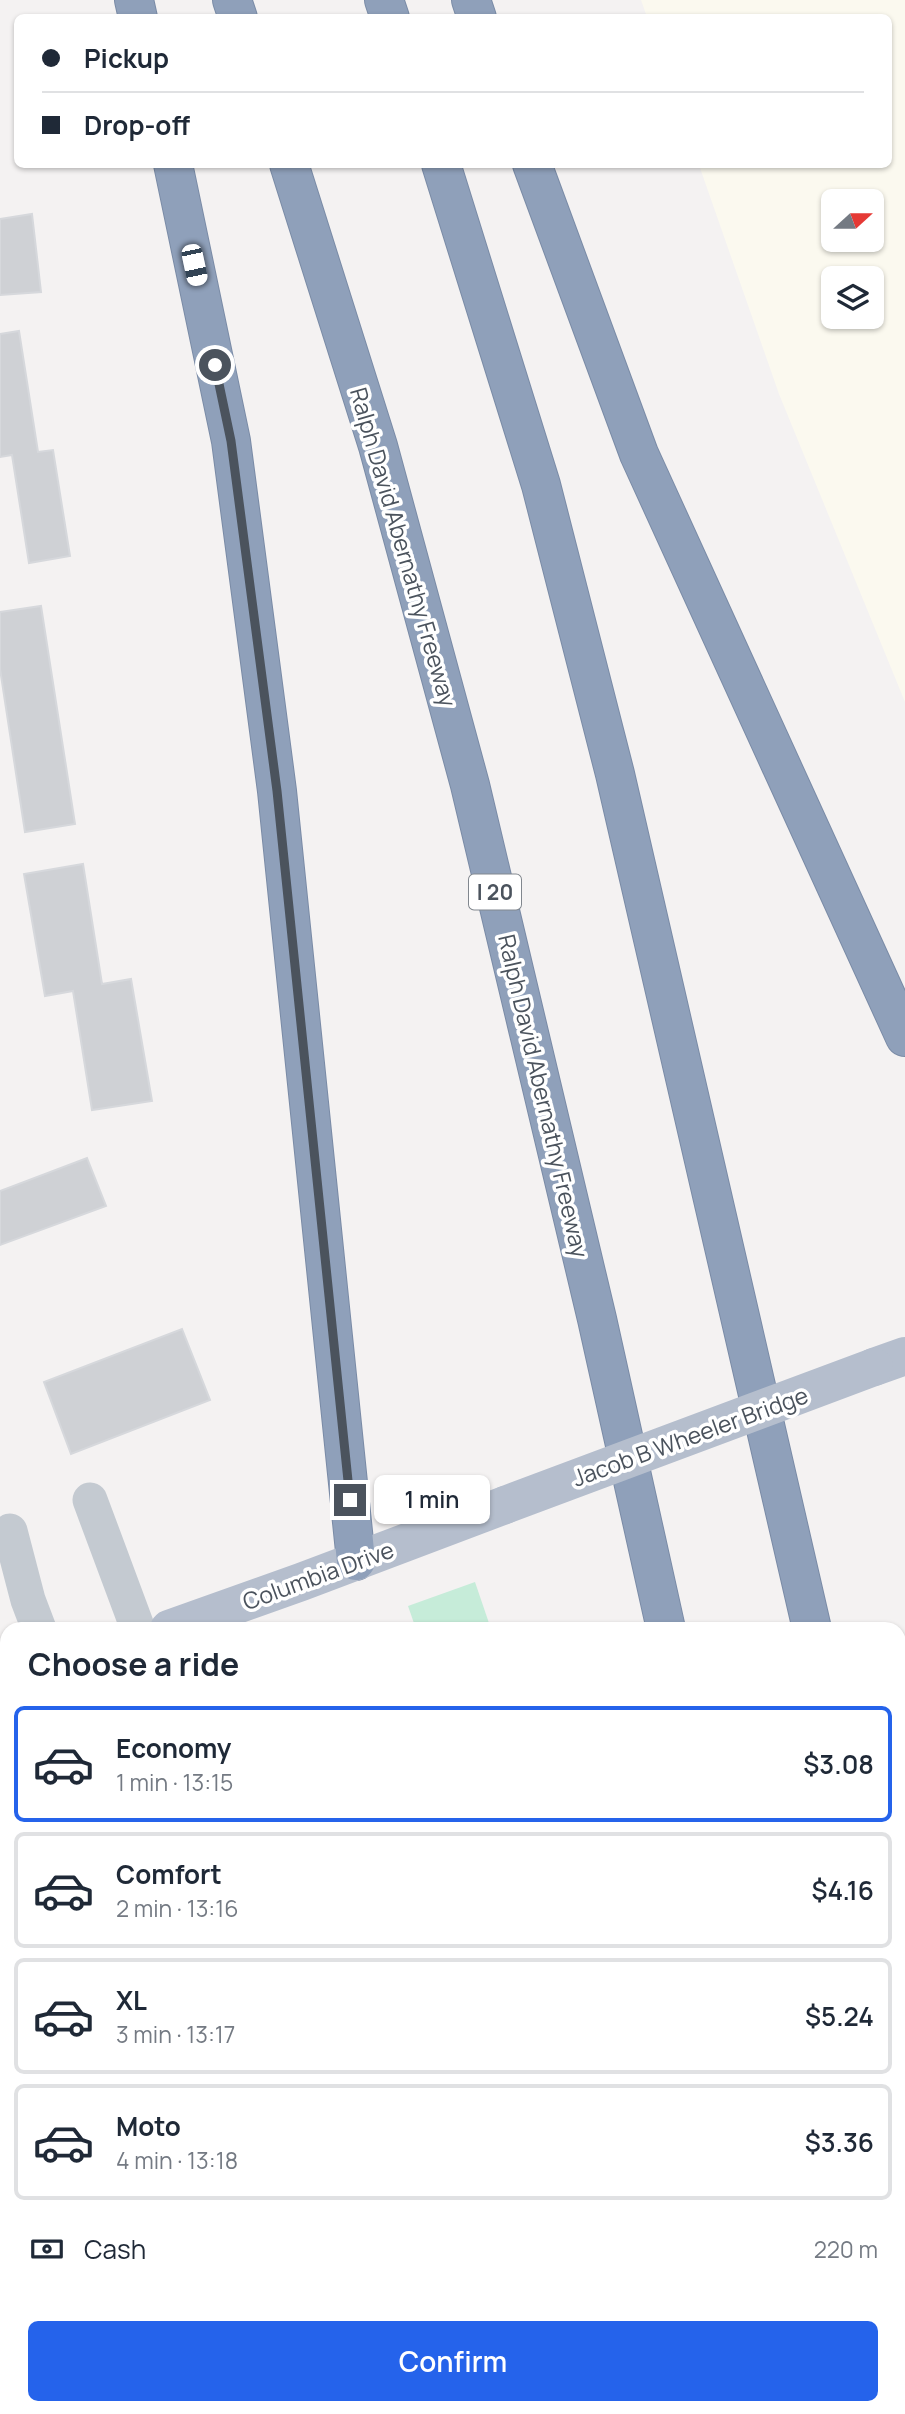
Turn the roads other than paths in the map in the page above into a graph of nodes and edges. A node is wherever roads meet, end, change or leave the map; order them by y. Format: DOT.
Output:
graph roads {
  1 [pos="174,168"];
  2 [pos="290,168"];
  3 [pos="442,168"];
  4 [pos="533,168"];
  5 [pos="905,1037"];
  6 [pos="890,1361"];
  7 [pos="90,1500"];
  8 [pos="505,1505"];
  9 [pos="10,1531"];
  10 [pos="356,1561"];
  11 [pos="36,1622"];
  12 [pos="135,1622"];
  13 [pos="188,1622"];
  14 [pos="664,1622"];
  15 [pos="810,1622"];
  1 -- 10 [label="highway"];
  2 -- 14 [label="highway, Ralph David Abernathy Freeway / I 20"];
  3 -- 15 [label="highway"];
  4 -- 5 [label="highway"];
  6 -- 8 [label="main road, Jacob B Wheeler Bridge, bridge"];
  7 -- 12 [label="lane"];
  8 -- 10 [label="main road, Columbia Drive"];
  9 -- 11 [label="lane"];
  10 -- 13 [label="main road, Columbia Drive"];
}
